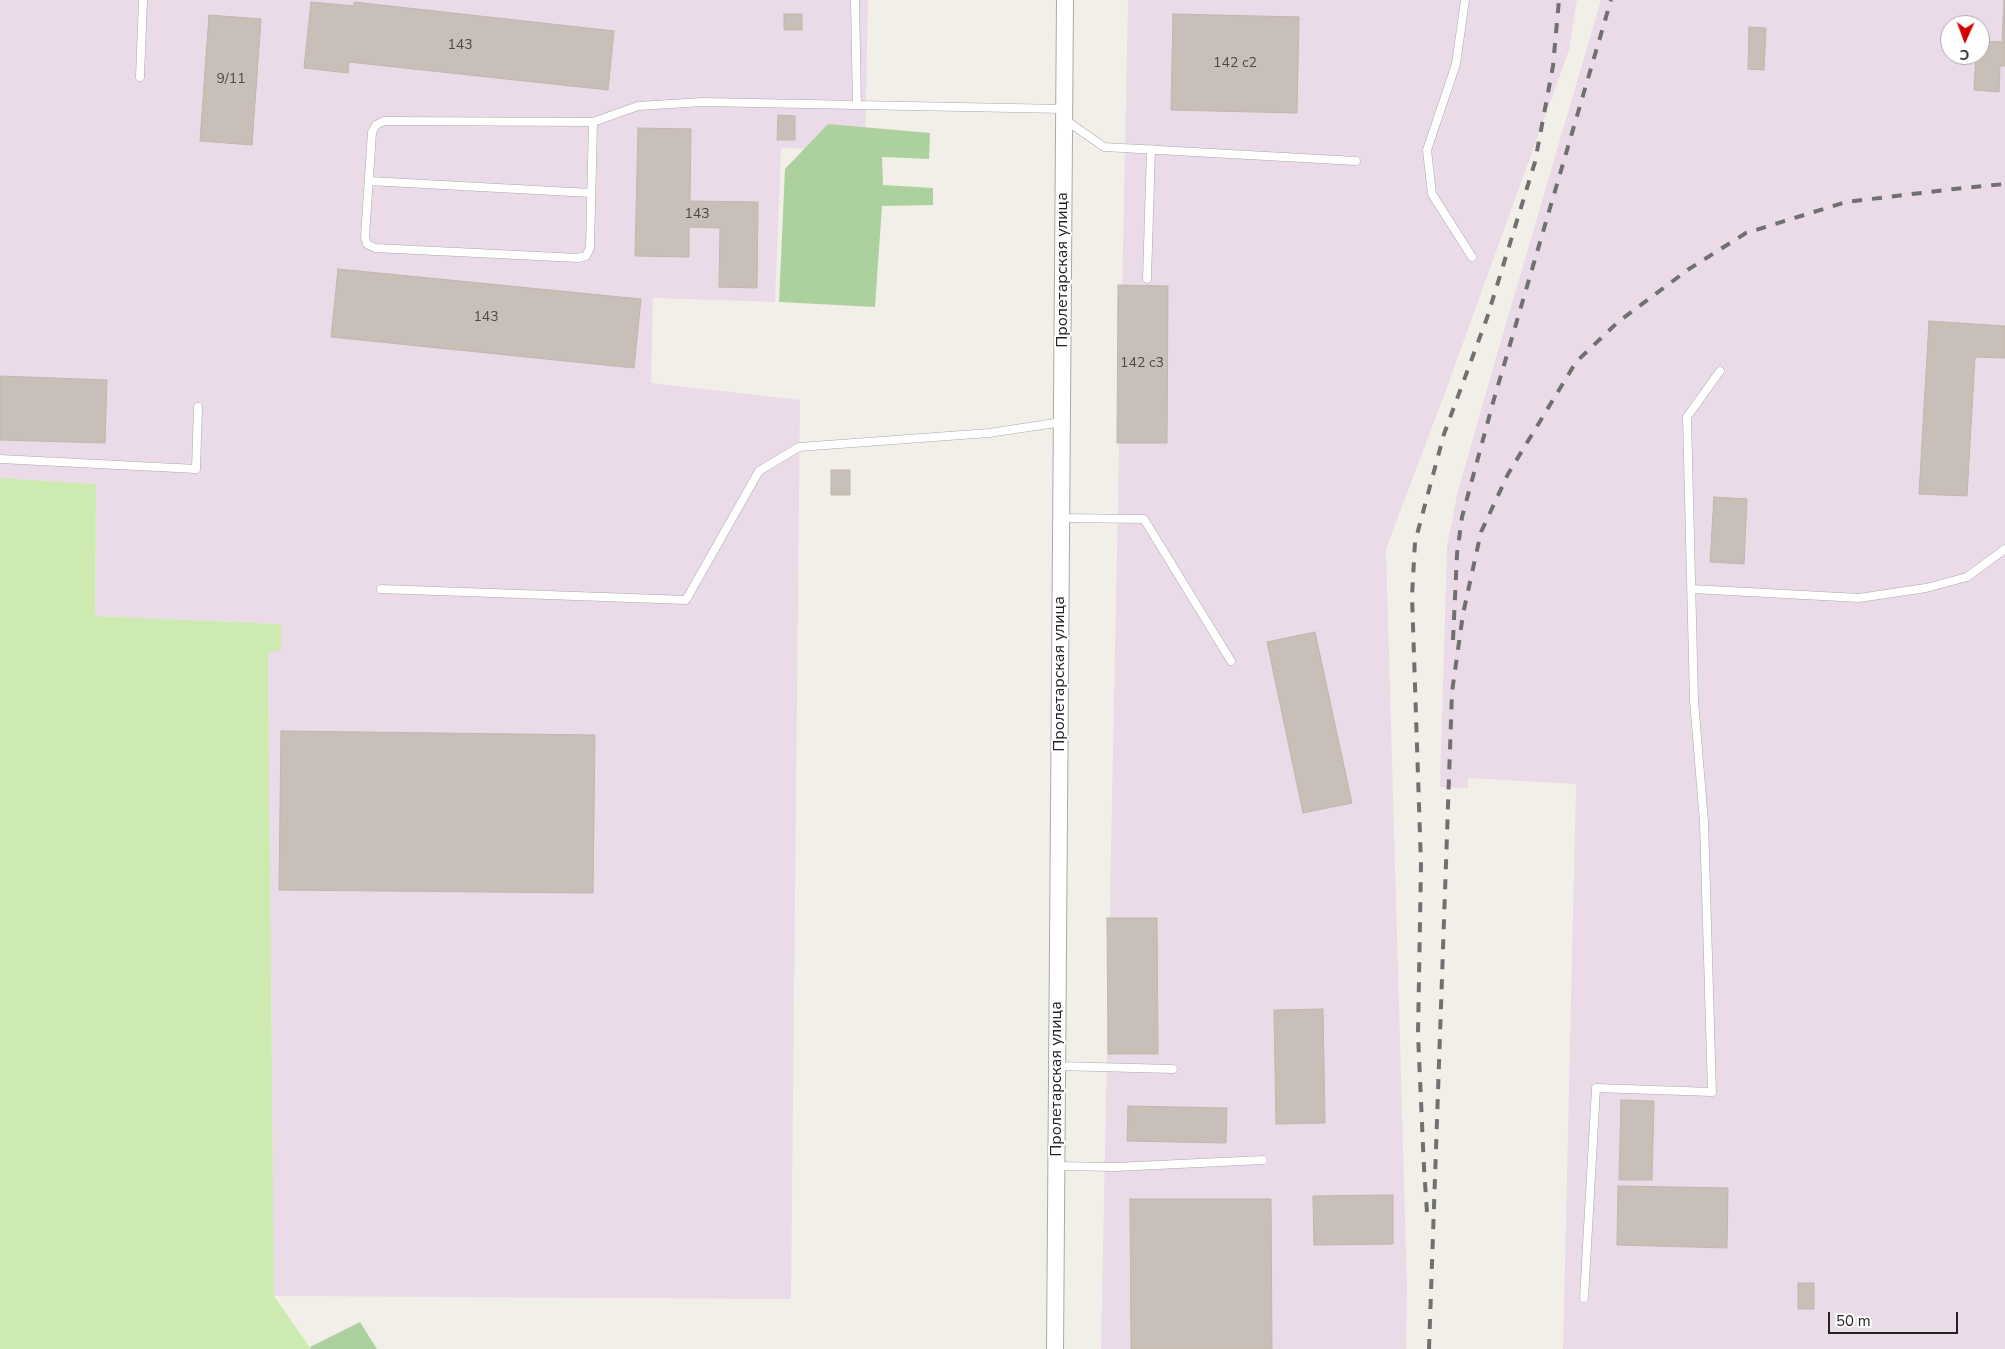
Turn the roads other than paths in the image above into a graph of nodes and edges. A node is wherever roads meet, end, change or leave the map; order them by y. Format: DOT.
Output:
graph roads {
  1 [pos="143,0"];
  2 [pos="855,0"];
  3 [pos="1065,0"];
  4 [pos="1465,0"];
  5 [pos="140,76"];
  6 [pos="857,105"];
  7 [pos="1064,114"];
  8 [pos="593,122"];
  9 [pos="1151,149"];
  10 [pos="1356,160"];
  11 [pos="369,181"];
  12 [pos="591,193"];
  13 [pos="1472,257"];
  14 [pos="1147,279"];
  15 [pos="1720,371"];
  16 [pos="198,407"];
  17 [pos="1062,422"];
  18 [pos="0,458"];
  19 [pos="1061,518"];
  20 [pos="2005,549"];
  21 [pos="381,589"];
  22 [pos="1692,589"];
  23 [pos="1230,661"];
  24 [pos="1057,1066"];
  25 [pos="1172,1069"];
  26 [pos="1263,1160"];
  27 [pos="1056,1166"];
  28 [pos="1584,1298"];
  29 [pos="1055,1349"];
  1 -- 5 [label="lane"];
  2 -- 6 [label="lane"];
  3 -- 7 [label="street, Пролетарская улица"];
  4 -- 13 [label="lane"];
  6 -- 7 [label="lane"];
  6 -- 8 [label="lane"];
  7 -- 9 [label="lane"];
  7 -- 17 [label="street, Пролетарская улица"];
  8 -- 11 [label="lane"];
  8 -- 12 [label="lane"];
  9 -- 10 [label="lane"];
  9 -- 14 [label="lane"];
  11 -- 12 [label="lane"];
  11 -- 12 [label="lane"];
  15 -- 22 [label="lane"];
  16 -- 18 [label="lane"];
  17 -- 19 [label="street, Пролетарская улица"];
  17 -- 21 [label="lane"];
  19 -- 23 [label="lane"];
  19 -- 24 [label="street, Пролетарская улица"];
  20 -- 22 [label="lane"];
  22 -- 28 [label="lane"];
  24 -- 25 [label="lane"];
  24 -- 27 [label="street, Пролетарская улица"];
  26 -- 27 [label="lane"];
  27 -- 29 [label="street, Пролетарская улица"];
}
